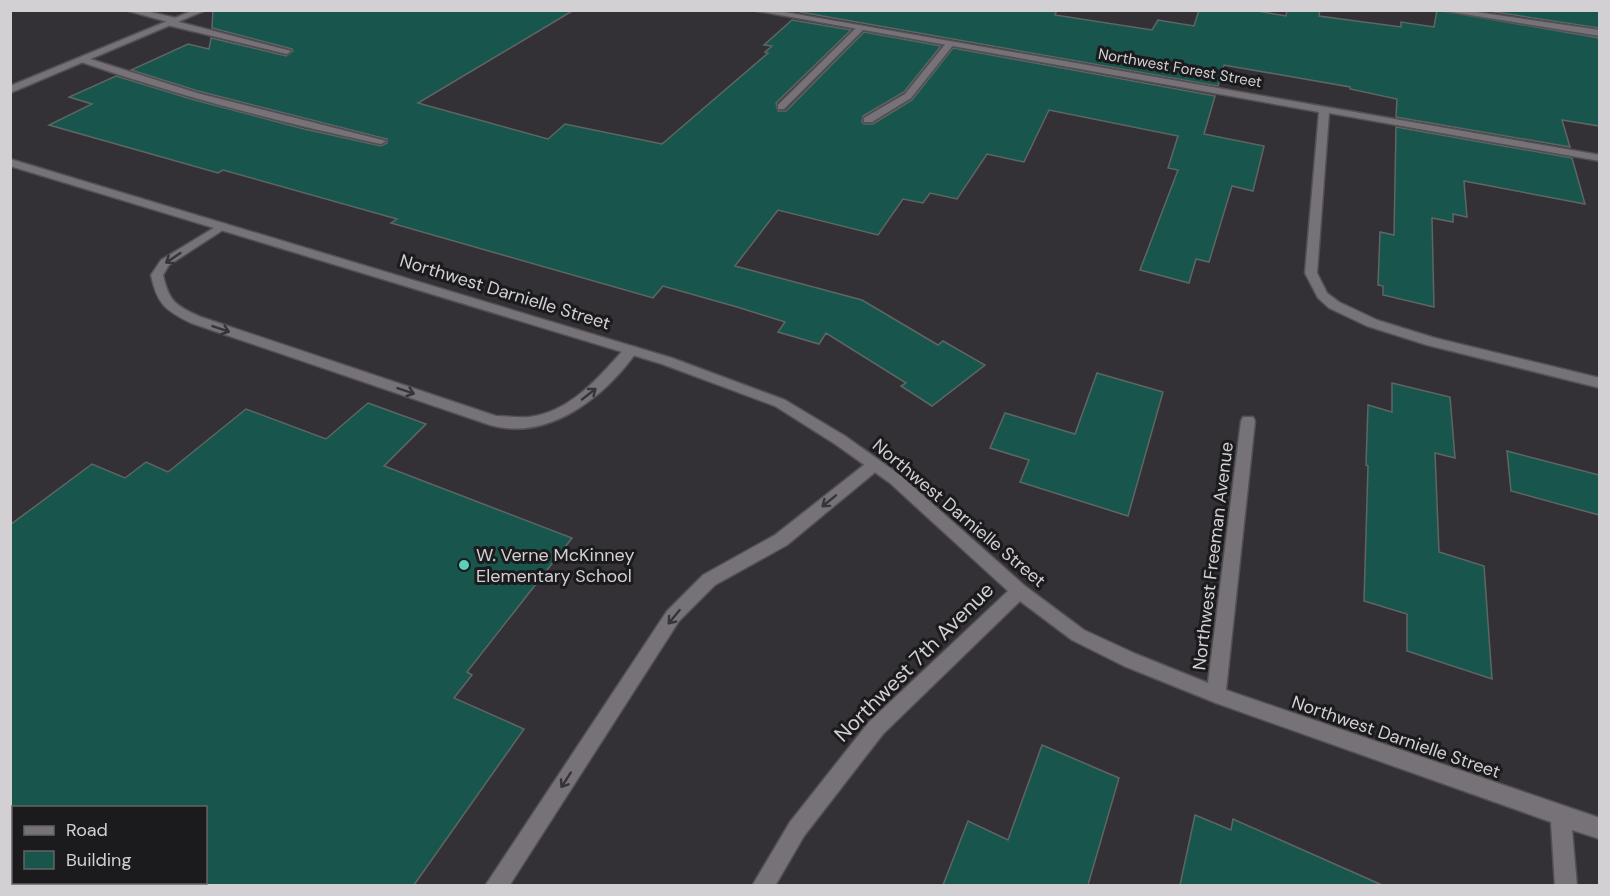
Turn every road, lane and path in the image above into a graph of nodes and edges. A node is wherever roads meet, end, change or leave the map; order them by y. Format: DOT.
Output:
graph roads {
  1 [pos="129,10"];
  2 [pos="202,10"];
  3 [pos="1443,10"];
  4 [pos="759,11"];
  5 [pos="174,22"];
  6 [pos="860,28"];
  7 [pos="1599,33"];
  8 [pos="950,44"];
  9 [pos="287,51"];
  10 [pos="84,60"];
  11 [pos="10,90"];
  12 [pos="780,107"];
  13 [pos="1324,108"];
  14 [pos="868,120"];
  15 [pos="381,141"];
  16 [pos="1599,158"];
  17 [pos="10,162"];
  18 [pos="222,226"];
  19 [pos="631,350"];
  20 [pos="1599,383"];
  21 [pos="1248,421"];
  22 [pos="874,465"];
  23 [pos="1018,591"];
  24 [pos="1216,695"];
  25 [pos="1561,815"];
  26 [pos="1599,829"];
  27 [pos="496,885"];
  28 [pos="763,885"];
  29 [pos="1566,885"];
  1 -- 5 [label="street"];
  2 -- 5 [label="street"];
  3 -- 7 [label="street"];
  4 -- 6 [label="street, Northwest Forest Street"];
  5 -- 9 [label="street"];
  5 -- 10 [label="street"];
  6 -- 8 [label="street, Northwest Forest Street"];
  6 -- 12 [label="street"];
  8 -- 13 [label="street, Northwest Forest Street"];
  8 -- 14 [label="street"];
  10 -- 11 [label="street"];
  10 -- 15 [label="street"];
  13 -- 16 [label="street, Northwest Forest Street"];
  13 -- 20 [label="street"];
  17 -- 18 [label="street, Northwest Darnielle Street"];
  18 -- 19 [label="street, Northwest Darnielle Street"];
  18 -- 19 [label="street, one-way"];
  19 -- 22 [label="street, Northwest Darnielle Street"];
  21 -- 24 [label="street, Northwest Freeman Avenue"];
  22 -- 23 [label="street, Northwest Darnielle Street"];
  22 -- 27 [label="street, one-way"];
  23 -- 24 [label="street, Northwest Darnielle Street"];
  23 -- 28 [label="street, Northwest 7th Avenue"];
  24 -- 25 [label="street, Northwest Darnielle Street"];
  25 -- 26 [label="street, Northwest Darnielle Street"];
  25 -- 29 [label="street"];
}
